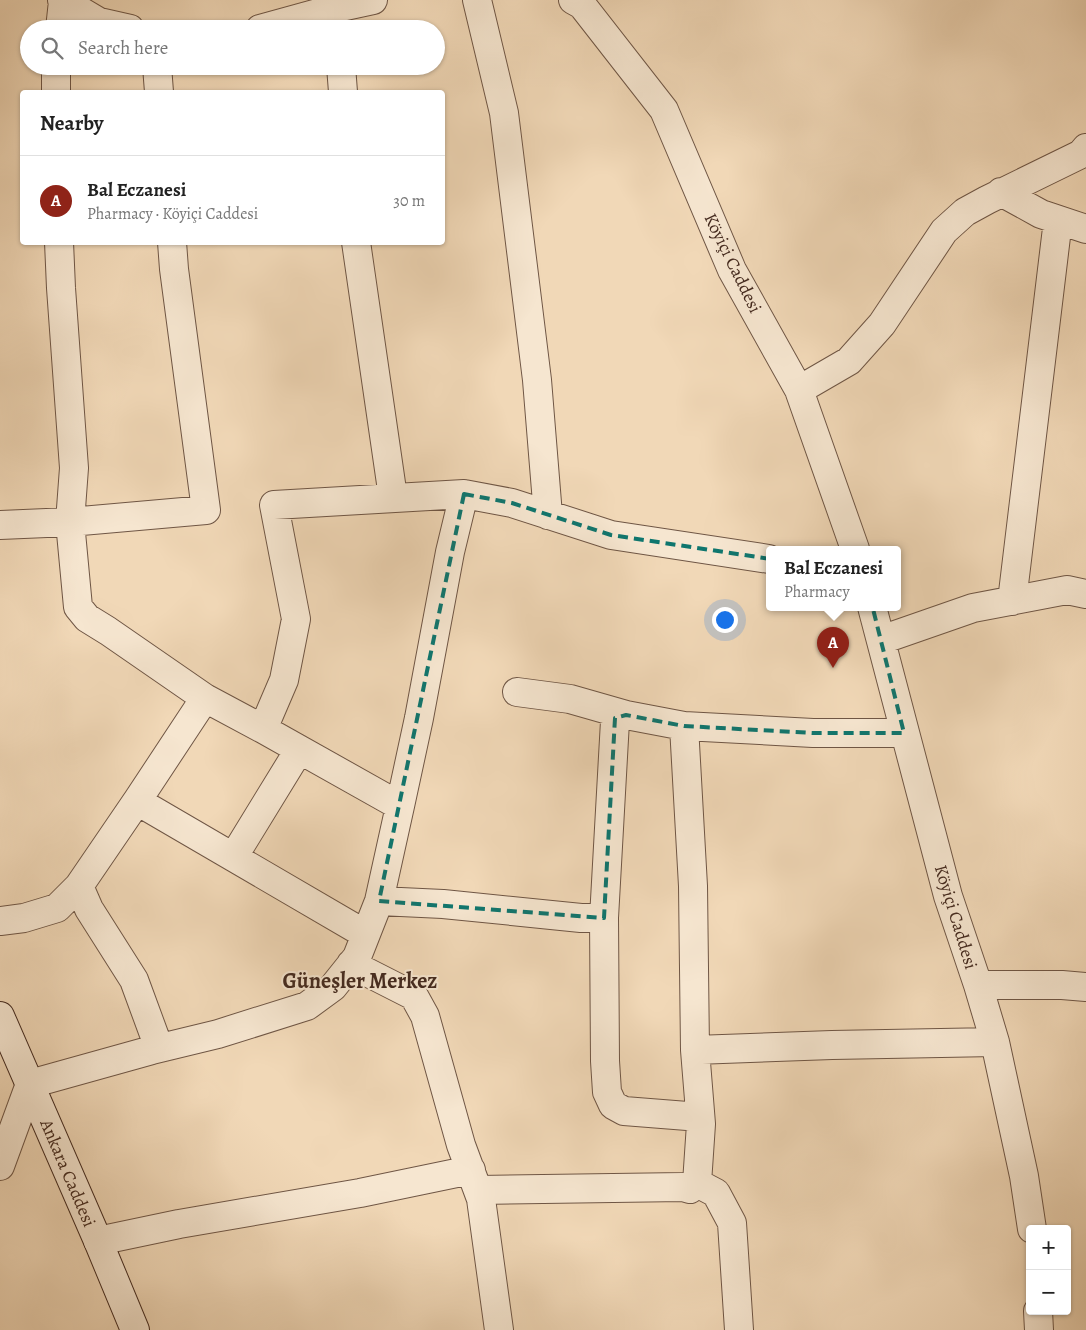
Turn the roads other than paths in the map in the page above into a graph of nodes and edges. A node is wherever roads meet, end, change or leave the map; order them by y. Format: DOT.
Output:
graph roads {
  1 [pos="63,0"];
  2 [pos="373,0"];
  3 [pos="476,0"];
  4 [pos="572,0"];
  5 [pos="337,18"];
  6 [pos="61,20"];
  7 [pos="97,20"];
  8 [pos="323,20"];
  9 [pos="56,75"];
  10 [pos="158,75"];
  11 [pos="342,75"];
  12 [pos="56,90"];
  13 [pos="160,90"];
  14 [pos="343,90"];
  15 [pos="1086,148"];
  16 [pos="1002,192"];
  17 [pos="1058,220"];
  18 [pos="1086,229"];
  19 [pos="59,245"];
  20 [pos="172,245"];
  21 [pos="356,245"];
  22 [pos="799,390"];
  23 [pos="464,494"];
  24 [pos="393,497"];
  25 [pos="548,515"];
  26 [pos="70,522"];
  27 [pos="0,525"];
  28 [pos="854,546"];
  29 [pos="766,559"];
  30 [pos="1086,594"];
  31 [pos="1012,601"];
  32 [pos="873,611"];
  33 [pos="881,640"];
  34 [pos="517,692"];
  35 [pos="205,698"];
  36 [pos="626,716"];
  37 [pos="684,726"];
  38 [pos="263,729"];
  39 [pos="904,733"];
  40 [pos="300,750"];
  41 [pos="137,801"];
  42 [pos="400,806"];
  43 [pos="234,856"];
  44 [pos="79,886"];
  45 [pos="378,901"];
  46 [pos="604,918"];
  47 [pos="0,921"];
  48 [pos="365,934"];
  49 [pos="352,964"];
  50 [pos="978,985"];
  51 [pos="1086,987"];
  52 [pos="0,1016"];
  53 [pos="995,1042"];
  54 [pos="158,1048"];
  55 [pos="695,1050"];
  56 [pos="30,1084"];
  57 [pos="700,1117"];
  58 [pos="0,1166"];
  59 [pos="474,1180"];
  60 [pos="697,1182"];
  61 [pos="1031,1225"];
  62 [pos="98,1240"];
  63 [pos="1038,1315"];
  64 [pos="135,1330"];
  65 [pos="500,1330"];
  66 [pos="739,1330"];
  67 [pos="1039,1330"];
  1 -- 6 [label="street"];
  1 -- 7 [label="street"];
  2 -- 5 [label="street"];
  3 -- 25 [label="street"];
  4 -- 22 [label="street, Köyiçi Caddesi"];
  5 -- 8 [label="street"];
  9 -- 12 [label="street"];
  10 -- 13 [label="street"];
  11 -- 14 [label="street"];
  15 -- 16 [label="street"];
  16 -- 17 [label="street"];
  16 -- 22 [label="street"];
  17 -- 18 [label="street"];
  17 -- 31 [label="street"];
  19 -- 26 [label="street"];
  20 -- 26 [label="street"];
  21 -- 24 [label="street"];
  22 -- 28 [label="street, Köyiçi Caddesi"];
  23 -- 24 [label="street"];
  23 -- 25 [label="street"];
  23 -- 42 [label="street"];
  24 -- 38 [label="street"];
  25 -- 29 [label="street"];
  26 -- 27 [label="street"];
  26 -- 35 [label="street"];
  30 -- 31 [label="street"];
  31 -- 33 [label="street"];
  32 -- 33 [label="street, Köyiçi Caddesi"];
  33 -- 39 [label="street, Köyiçi Caddesi"];
  34 -- 36 [label="street"];
  35 -- 38 [label="street"];
  35 -- 41 [label="street"];
  36 -- 37 [label="street"];
  36 -- 46 [label="street"];
  37 -- 39 [label="street"];
  37 -- 55 [label="street"];
  38 -- 40 [label="street"];
  39 -- 50 [label="street, Köyiçi Caddesi"];
  40 -- 42 [label="street"];
  40 -- 43 [label="street"];
  41 -- 43 [label="street"];
  41 -- 44 [label="street"];
  42 -- 45 [label="street"];
  43 -- 48 [label="street"];
  44 -- 47 [label="street"];
  44 -- 54 [label="street"];
  45 -- 46 [label="street"];
  45 -- 48 [label="street"];
  46 -- 57 [label="street"];
  48 -- 49 [label="street"];
  49 -- 54 [label="street"];
  49 -- 59 [label="street"];
  50 -- 51 [label="street"];
  50 -- 53 [label="street, Köyiçi Caddesi"];
  52 -- 56 [label="street, Ankara Caddesi"];
  53 -- 55 [label="street"];
  53 -- 61 [label="street, Köyiçi Caddesi"];
  54 -- 56 [label="street"];
  55 -- 57 [label="street"];
  56 -- 58 [label="street"];
  56 -- 62 [label="street, Ankara Caddesi"];
  57 -- 60 [label="street"];
  59 -- 60 [label="street"];
  59 -- 62 [label="street"];
  59 -- 65 [label="street"];
  60 -- 66 [label="street"];
  62 -- 64 [label="street, Ankara Caddesi"];
  63 -- 67 [label="street"];
}
